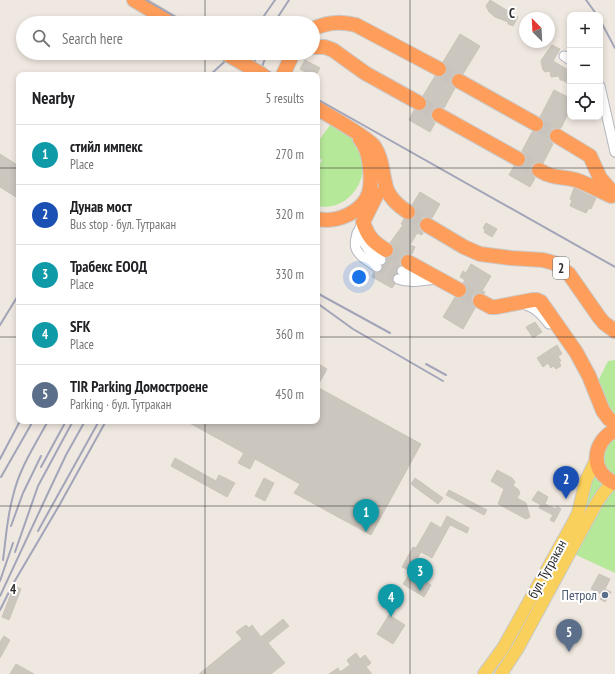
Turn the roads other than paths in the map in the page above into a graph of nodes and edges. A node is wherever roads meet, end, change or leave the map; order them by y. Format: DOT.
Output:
graph roads {
  1 [pos="134,0"];
  2 [pos="161,16"];
  3 [pos="320,26"];
  4 [pos="320,47"];
  5 [pos="237,60"];
  6 [pos="290,60"];
  7 [pos="294,60"];
  8 [pos="439,70"];
  9 [pos="284,71"];
  10 [pos="258,72"];
  11 [pos="459,81"];
  12 [pos="603,99"];
  13 [pos="418,103"];
  14 [pos="320,110"];
  15 [pos="440,115"];
  16 [pos="536,124"];
  17 [pos="352,130"];
  18 [pos="557,136"];
  19 [pos="615,152"];
  20 [pos="518,159"];
  21 [pos="381,162"];
  22 [pos="539,170"];
  23 [pos="370,173"];
  24 [pos="615,195"];
  25 [pos="615,198"];
  26 [pos="320,211"];
  27 [pos="408,212"];
  28 [pos="320,219"];
  29 [pos="427,225"];
  30 [pos="360,228"];
  31 [pos="381,259"];
  32 [pos="405,266"];
  33 [pos="398,279"];
  34 [pos="440,279"];
  35 [pos="426,280"];
  36 [pos="459,290"];
  37 [pos="480,301"];
  38 [pos="615,331"];
  39 [pos="603,411"];
  40 [pos="615,423"];
  41 [pos="615,430"];
  42 [pos="598,451"];
  43 [pos="614,482"];
  44 [pos="484,674"];
  45 [pos="501,674"];
  1 -- 2 [label="highway"];
  3 -- 8 [label="highway"];
  4 -- 13 [label="highway"];
  5 -- 10 [label="highway, bridge"];
  6 -- 9 [label="highway"];
  7 -- 9 [label="highway"];
  11 -- 16 [label="highway"];
  12 -- 19 [label="street"];
  14 -- 17 [label="highway"];
  15 -- 20 [label="highway"];
  17 -- 21 [label="highway"];
  17 -- 23 [label="highway"];
  18 -- 24 [label="highway"];
  21 -- 27 [label="highway"];
  21 -- 30 [label="highway"];
  22 -- 25 [label="highway"];
  23 -- 26 [label="highway"];
  23 -- 28 [label="highway"];
  29 -- 38 [label="highway, 2"];
  30 -- 31 [label="highway"];
  30 -- 31 [label="street"];
  32 -- 34 [label="highway"];
  32 -- 35 [label="street"];
  33 -- 35 [label="street"];
  34 -- 35 [label="street"];
  34 -- 36 [label="highway"];
  37 -- 39 [label="highway"];
  39 -- 40 [label="highway"];
  39 -- 42 [label="highway"];
  41 -- 42 [label="highway"];
  42 -- 43 [label="highway"];
  42 -- 44 [label="main road, бул. Тутракан"];
  43 -- 45 [label="main road, бул. Тутракан"];
}
